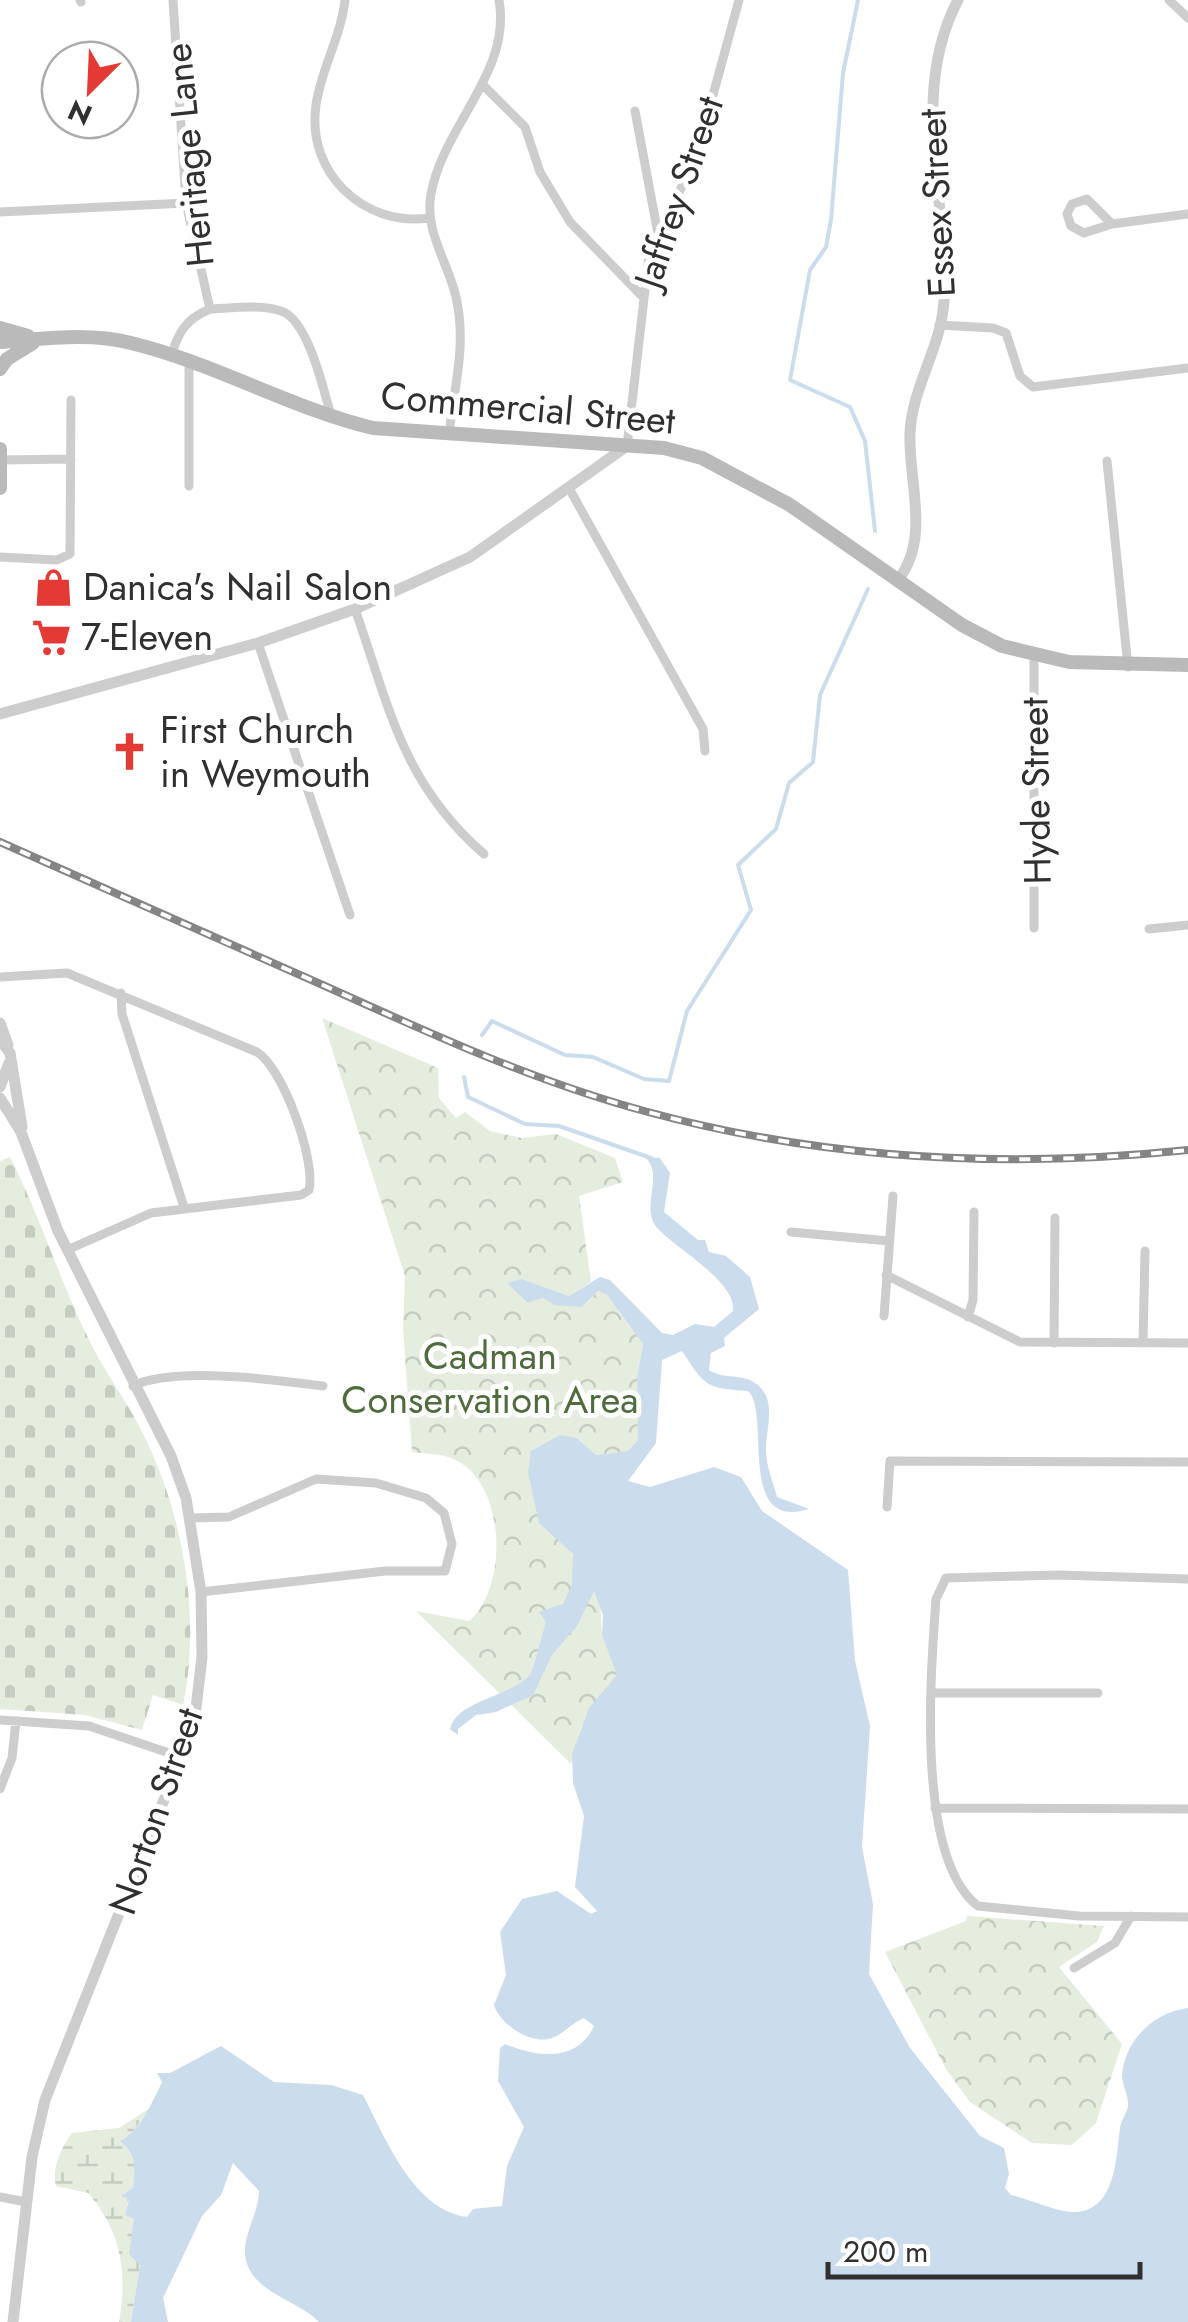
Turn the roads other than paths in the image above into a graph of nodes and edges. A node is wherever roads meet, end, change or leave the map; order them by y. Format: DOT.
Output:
graph roads {
  1 [pos="174,0"];
  2 [pos="345,0"];
  3 [pos="499,0"];
  4 [pos="739,0"];
  5 [pos="958,0"];
  6 [pos="1170,0"];
  7 [pos="1188,18"];
  8 [pos="482,84"];
  9 [pos="635,111"];
  10 [pos="186,203"];
  11 [pos="0,212"];
  12 [pos="1188,214"];
  13 [pos="430,218"];
  14 [pos="1112,224"];
  15 [pos="658,234"];
  16 [pos="642,294"];
  17 [pos="210,309"];
  18 [pos="939,325"];
  19 [pos="0,328"];
  20 [pos="38,340"];
  21 [pos="0,342"];
  22 [pos="171,356"];
  23 [pos="189,363"];
  24 [pos="1188,368"];
  25 [pos="0,369"];
  26 [pos="72,400"];
  27 [pos="332,418"];
  28 [pos="449,435"];
  29 [pos="627,446"];
  30 [pos="0,449"];
  31 [pos="71,459"];
  32 [pos="1,460"];
  33 [pos="1107,461"];
  34 [pos="188,486"];
  35 [pos="0,488"];
  36 [pos="570,490"];
  37 [pos="0,557"];
  38 [pos="898,580"];
  39 [pos="356,609"];
  40 [pos="258,643"];
  41 [pos="1034,654"];
  42 [pos="1188,665"];
  43 [pos="1128,667"];
  44 [pos="0,714"];
  45 [pos="704,750"];
  46 [pos="484,854"];
  47 [pos="350,915"];
  48 [pos="1188,926"];
  49 [pos="1034,928"];
  50 [pos="1149,929"];
  51 [pos="0,977"];
  52 [pos="121,993"];
  53 [pos="0,1023"];
  54 [pos="0,1040"];
  55 [pos="10,1053"];
  56 [pos="0,1086"];
  57 [pos="0,1098"];
  58 [pos="24,1142"];
  59 [pos="893,1196"];
  60 [pos="184,1207"];
  61 [pos="974,1212"];
  62 [pos="1054,1218"];
  63 [pos="791,1232"];
  64 [pos="889,1241"];
  65 [pos="67,1250"];
  66 [pos="1145,1252"];
  67 [pos="886,1275"];
  68 [pos="884,1316"];
  69 [pos="968,1318"];
  70 [pos="1054,1343"];
  71 [pos="1143,1343"];
  72 [pos="1188,1344"];
  73 [pos="133,1386"];
  74 [pos="324,1386"];
  75 [pos="1188,1462"];
  76 [pos="887,1507"];
  77 [pos="190,1518"];
  78 [pos="1188,1579"];
  79 [pos="201,1592"];
  80 [pos="1098,1692"];
  81 [pos="932,1693"];
  82 [pos="0,1720"];
  83 [pos="16,1721"];
  84 [pos="182,1757"];
  85 [pos="0,1789"];
  86 [pos="935,1808"];
  87 [pos="1188,1809"];
  88 [pos="1132,1916"];
  89 [pos="1188,1918"];
  90 [pos="1074,1968"];
  91 [pos="0,2197"];
  92 [pos="26,2202"];
  93 [pos="12,2322"];
  1 -- 10 [label="street, Heritage Lane"];
  2 -- 13 [label="street"];
  3 -- 8 [label="street"];
  4 -- 15 [label="street, Jaffrey Street"];
  5 -- 18 [label="street, Essex Street"];
  6 -- 7 [label="street"];
  8 -- 13 [label="street"];
  8 -- 16 [label="street"];
  9 -- 15 [label="street"];
  10 -- 11 [label="street"];
  10 -- 17 [label="street, Heritage Lane"];
  12 -- 14 [label="street"];
  13 -- 28 [label="street"];
  14 -- 14 [label="street"];
  15 -- 16 [label="street, Jaffrey Street"];
  16 -- 29 [label="street, Jaffrey Street"];
  17 -- 22 [label="street"];
  17 -- 27 [label="street"];
  18 -- 24 [label="street"];
  18 -- 38 [label="street, Essex Street"];
  19 -- 20 [label="main road"];
  20 -- 21 [label="main road, Commercial Street"];
  20 -- 22 [label="main road, Commercial Street"];
  20 -- 25 [label="main road"];
  22 -- 23 [label="main road, Commercial Street"];
  23 -- 27 [label="main road, Commercial Street"];
  23 -- 34 [label="street"];
  26 -- 31 [label="street"];
  27 -- 28 [label="main road, Commercial Street"];
  28 -- 29 [label="main road, Commercial Street"];
  29 -- 36 [label="street"];
  29 -- 38 [label="main road, Commercial Street"];
  30 -- 32 [label="main road"];
  31 -- 32 [label="street"];
  31 -- 37 [label="street"];
  32 -- 35 [label="main road"];
  33 -- 43 [label="street"];
  36 -- 39 [label="street"];
  36 -- 45 [label="street"];
  38 -- 41 [label="main road, Commercial Street"];
  39 -- 40 [label="street"];
  39 -- 46 [label="street"];
  40 -- 44 [label="street"];
  40 -- 47 [label="street"];
  41 -- 43 [label="main road, Commercial Street"];
  41 -- 49 [label="street, Hyde Street"];
  42 -- 43 [label="main road, Commercial Street"];
  48 -- 50 [label="street"];
  51 -- 52 [label="street"];
  52 -- 60 [label="street"];
  52 -- 60 [label="street"];
  53 -- 55 [label="street, Norton Street"];
  54 -- 55 [label="street"];
  55 -- 56 [label="street"];
  55 -- 58 [label="street, Norton Street"];
  57 -- 58 [label="street, Norton Street"];
  58 -- 65 [label="street, Norton Street"];
  59 -- 64 [label="street"];
  60 -- 65 [label="street"];
  61 -- 69 [label="street"];
  62 -- 70 [label="street"];
  63 -- 64 [label="street"];
  64 -- 67 [label="street"];
  65 -- 73 [label="street, Norton Street"];
  66 -- 71 [label="street"];
  67 -- 68 [label="street"];
  67 -- 69 [label="street"];
  69 -- 70 [label="street"];
  70 -- 71 [label="street"];
  71 -- 72 [label="street"];
  73 -- 74 [label="street"];
  73 -- 77 [label="street, Norton Street"];
  75 -- 76 [label="street"];
  77 -- 79 [label="street, Norton Street"];
  77 -- 79 [label="street"];
  78 -- 81 [label="street"];
  79 -- 84 [label="street, Norton Street"];
  80 -- 81 [label="street"];
  81 -- 86 [label="street"];
  82 -- 83 [label="street"];
  83 -- 84 [label="street"];
  83 -- 85 [label="street"];
  84 -- 92 [label="street, Norton Street"];
  86 -- 87 [label="street"];
  86 -- 88 [label="street"];
  88 -- 89 [label="street"];
  88 -- 90 [label="street"];
  91 -- 92 [label="street"];
  92 -- 93 [label="street, Norton Street"];
}
